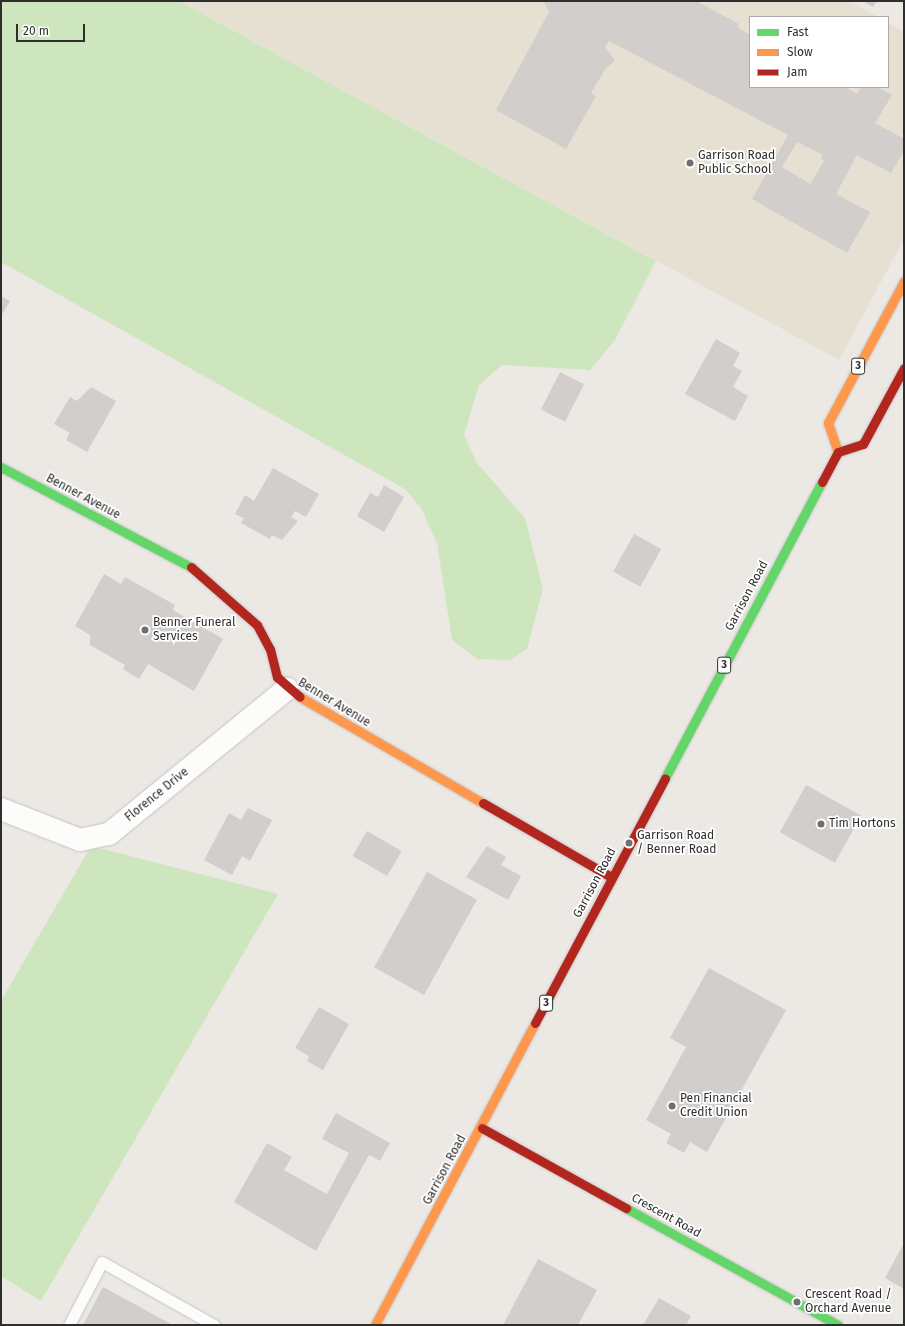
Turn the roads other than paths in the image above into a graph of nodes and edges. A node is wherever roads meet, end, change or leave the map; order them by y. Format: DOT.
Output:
graph roads {
  1 [pos="904,281"];
  2 [pos="904,368"];
  3 [pos="838,452"];
  4 [pos="1,467"];
  5 [pos="287,689"];
  6 [pos="5,811"];
  7 [pos="611,877"];
  8 [pos="482,1128"];
  9 [pos="828,1323"];
  10 [pos="69,1325"];
  11 [pos="214,1325"];
  12 [pos="375,1325"];
  1 -- 3 [label="main road, 3"];
  2 -- 3 [label="main road"];
  3 -- 7 [label="main road, Garrison Road / 3"];
  4 -- 5 [label="main road, Benner Avenue"];
  5 -- 6 [label="street, Florence Drive"];
  5 -- 7 [label="main road, Benner Avenue"];
  7 -- 8 [label="main road, Garrison Road / 3"];
  8 -- 9 [label="main road, Crescent Road"];
  8 -- 12 [label="main road, Garrison Road / 3"];
  10 -- 11 [label="lane"];
}
